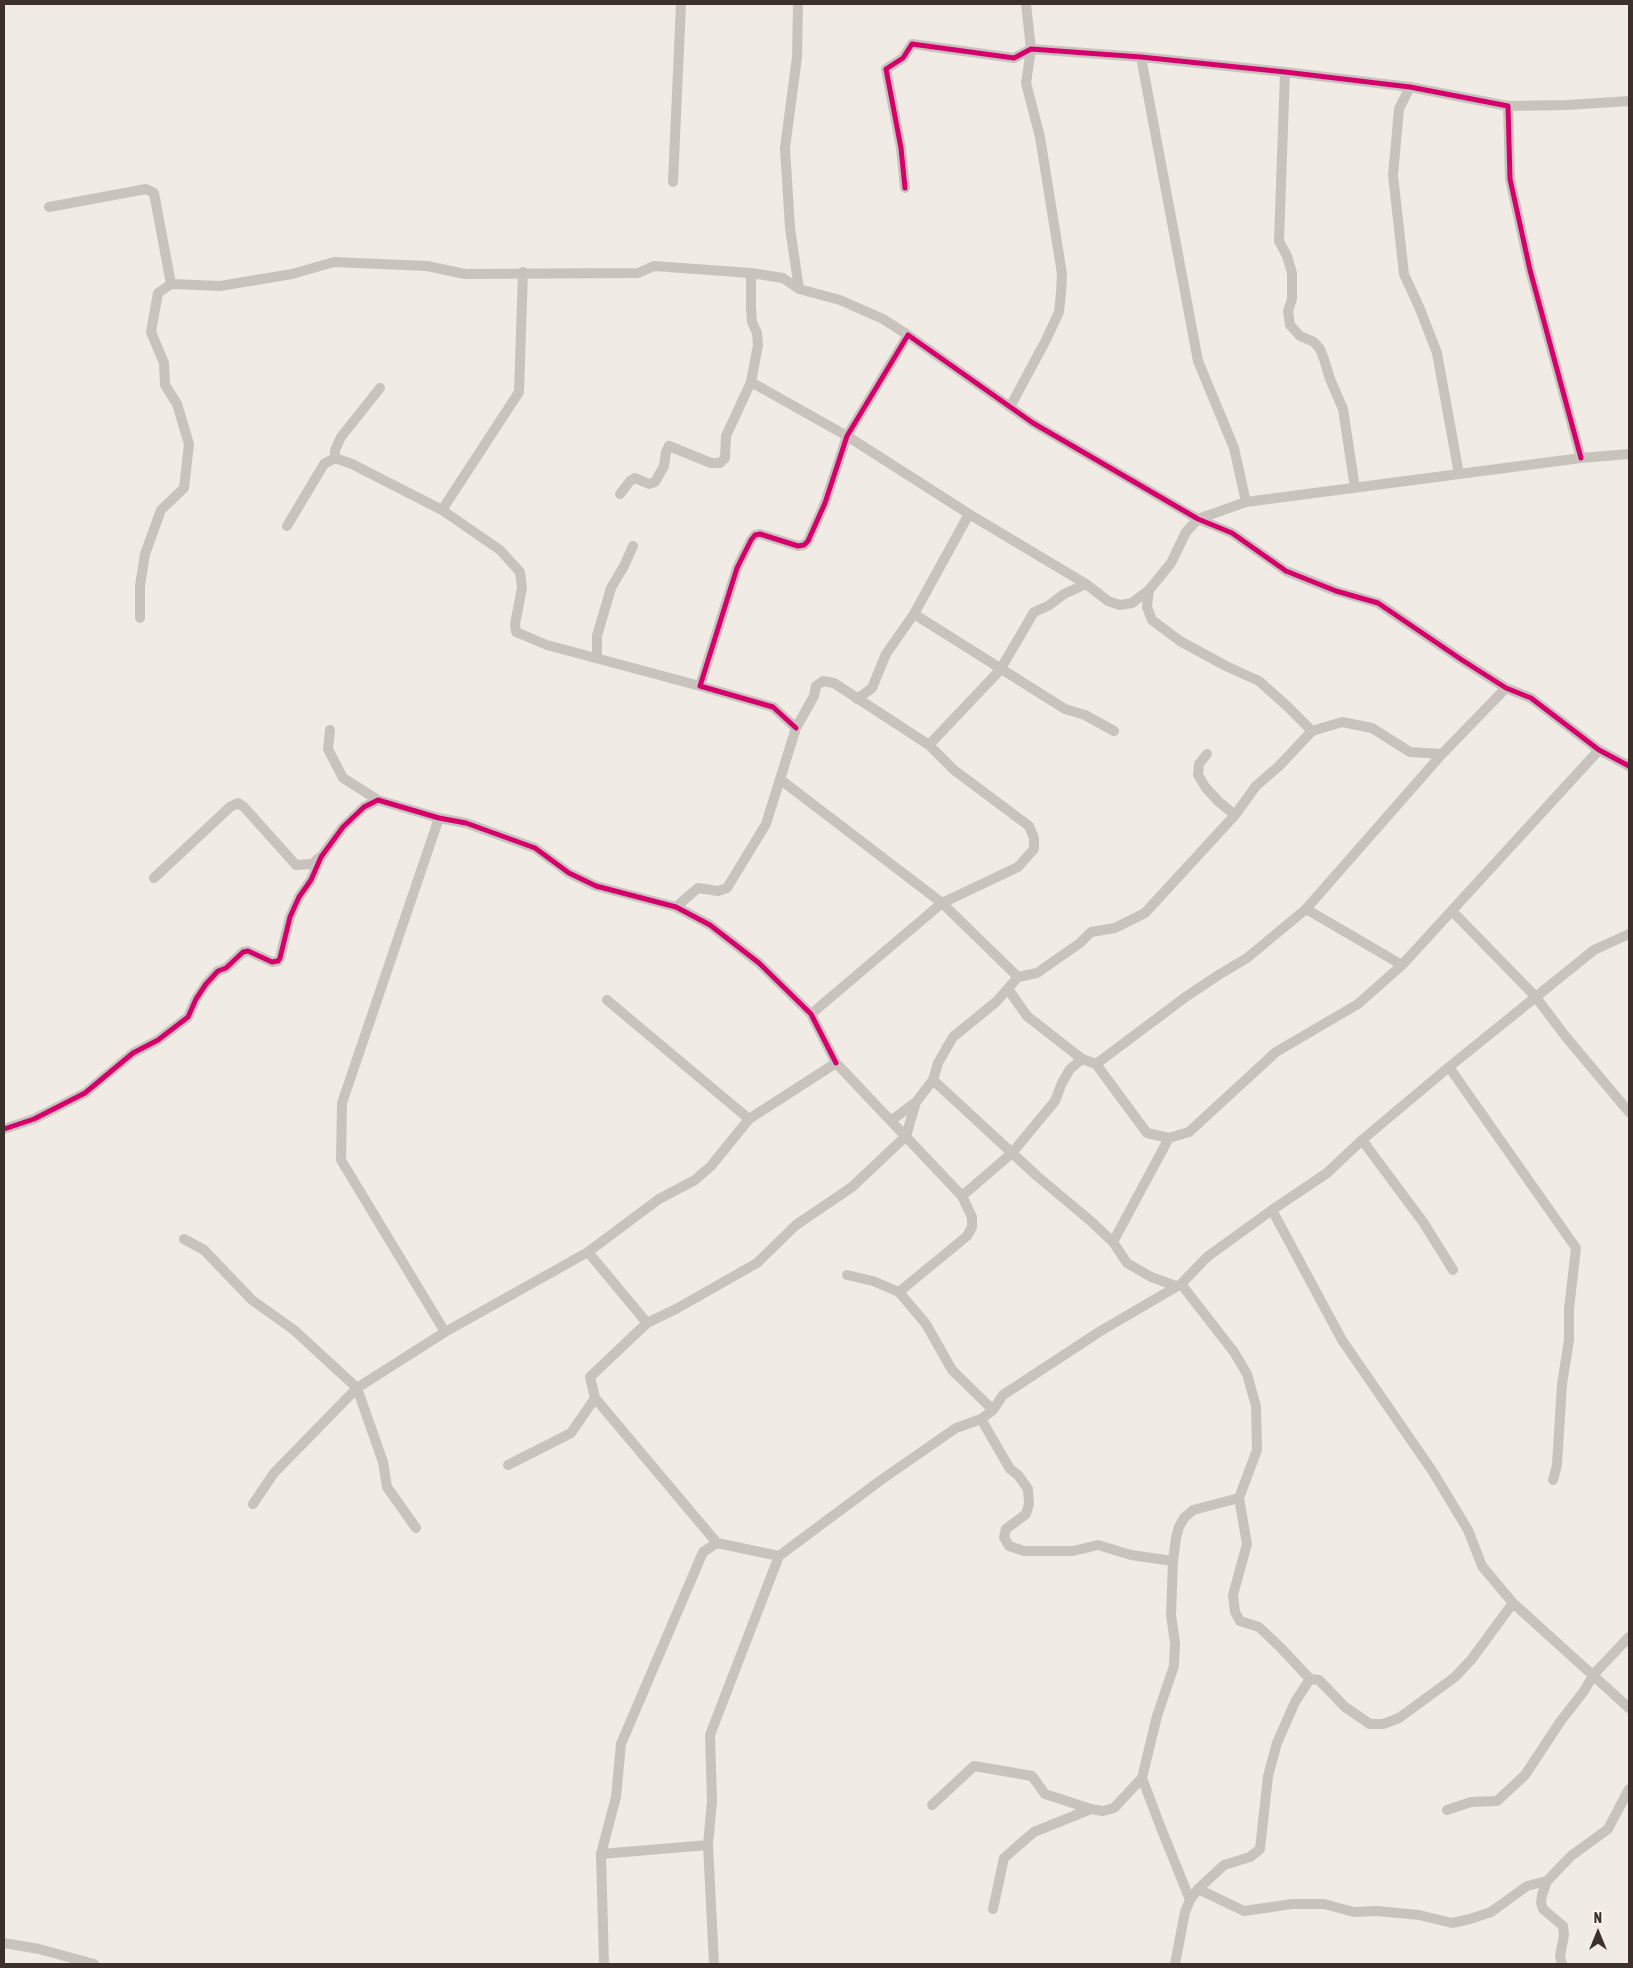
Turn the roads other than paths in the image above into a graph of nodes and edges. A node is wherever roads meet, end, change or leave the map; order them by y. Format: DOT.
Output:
graph roads {
  1 [pos="681,4"];
  2 [pos="798,4"];
  3 [pos="1026,4"];
  4 [pos="1031,49"];
  5 [pos="1141,57"];
  6 [pos="1285,72"];
  7 [pos="1410,87"];
  8 [pos="1629,101"];
  9 [pos="1508,106"];
  10 [pos="673,182"];
  11 [pos="905,188"];
  12 [pos="49,207"];
  13 [pos="523,272"];
  14 [pos="751,273"];
  15 [pos="171,284"];
  16 [pos="799,289"];
  17 [pos="908,335"];
  18 [pos="751,382"];
  19 [pos="380,388"];
  20 [pos="1010,407"];
  21 [pos="847,436"];
  22 [pos="1629,454"];
  23 [pos="335,458"];
  24 [pos="1582,458"];
  25 [pos="1459,474"];
  26 [pos="1355,488"];
  27 [pos="620,494"];
  28 [pos="1246,502"];
  29 [pos="442,510"];
  30 [pos="969,514"];
  31 [pos="1198,519"];
  32 [pos="287,526"];
  33 [pos="633,546"];
  34 [pos="1086,584"];
  35 [pos="1149,590"];
  36 [pos="914,614"];
  37 [pos="140,618"];
  38 [pos="597,657"];
  39 [pos="1000,670"];
  40 [pos="700,686"];
  41 [pos="1506,688"];
  42 [pos="857,699"];
  43 [pos="796,728"];
  44 [pos="330,730"];
  45 [pos="1114,731"];
  46 [pos="1312,731"];
  47 [pos="929,745"];
  48 [pos="1598,750"];
  49 [pos="1207,754"];
  50 [pos="1442,754"];
  51 [pos="1629,766"];
  52 [pos="781,780"];
  53 [pos="378,800"];
  54 [pos="1235,815"];
  55 [pos="439,818"];
  56 [pos="321,857"];
  57 [pos="154,878"];
  58 [pos="942,903"];
  59 [pos="676,907"];
  60 [pos="1306,909"];
  61 [pos="1452,911"];
  62 [pos="1628,936"];
  63 [pos="1402,965"];
  64 [pos="1018,977"];
  65 [pos="1008,989"];
  66 [pos="1535,996"];
  67 [pos="608,1000"];
  68 [pos="811,1014"];
  69 [pos="1082,1059"];
  70 [pos="836,1063"];
  71 [pos="1096,1064"];
  72 [pos="1449,1067"];
  73 [pos="933,1080"];
  74 [pos="916,1102"];
  75 [pos="1629,1112"];
  76 [pos="748,1119"];
  77 [pos="892,1120"];
  78 [pos="4,1129"];
  79 [pos="906,1136"];
  80 [pos="1169,1138"];
  81 [pos="1362,1140"];
  82 [pos="1012,1152"];
  83 [pos="962,1196"];
  84 [pos="1272,1210"];
  85 [pos="184,1239"];
  86 [pos="1113,1242"];
  87 [pos="588,1252"];
  88 [pos="1453,1270"];
  89 [pos="846,1275"];
  90 [pos="1178,1285"];
  91 [pos="899,1292"];
  92 [pos="647,1323"];
  93 [pos="445,1332"];
  94 [pos="357,1388"];
  95 [pos="595,1398"];
  96 [pos="993,1410"];
  97 [pos="981,1419"];
  98 [pos="508,1466"];
  99 [pos="1553,1480"];
  100 [pos="1240,1498"];
  101 [pos="253,1504"];
  102 [pos="416,1528"];
  103 [pos="717,1543"];
  104 [pos="779,1556"];
  105 [pos="1173,1561"];
  106 [pos="1513,1603"];
  107 [pos="1629,1637"];
  108 [pos="1594,1674"];
  109 [pos="1310,1679"];
  110 [pos="1629,1708"];
  111 [pos="1142,1778"];
  112 [pos="1629,1790"];
  113 [pos="932,1805"];
  114 [pos="1091,1809"];
  115 [pos="1447,1810"];
  116 [pos="708,1845"];
  117 [pos="601,1854"];
  118 [pos="1547,1881"];
  119 [pos="1198,1889"];
  120 [pos="1190,1900"];
  121 [pos="993,1909"];
  122 [pos="4,1944"];
  123 [pos="94,1964"];
  124 [pos="604,1964"];
  125 [pos="714,1964"];
  126 [pos="1175,1964"];
  127 [pos="1562,1964"];
  1 -- 10 [label="street"];
  2 -- 16 [label="street"];
  3 -- 4 [label="street"];
  4 -- 5 [label="street"];
  4 -- 11 [label="street"];
  4 -- 20 [label="street"];
  5 -- 6 [label="street"];
  5 -- 28 [label="street"];
  6 -- 7 [label="street"];
  6 -- 26 [label="street"];
  7 -- 9 [label="street"];
  7 -- 25 [label="street"];
  8 -- 9 [label="street"];
  9 -- 24 [label="street"];
  12 -- 15 [label="street"];
  13 -- 14 [label="street"];
  13 -- 15 [label="street"];
  13 -- 29 [label="street"];
  14 -- 16 [label="street"];
  14 -- 18 [label="street"];
  15 -- 37 [label="street"];
  16 -- 17 [label="street"];
  17 -- 20 [label="street"];
  17 -- 21 [label="street"];
  18 -- 21 [label="street"];
  18 -- 27 [label="street"];
  19 -- 23 [label="street"];
  20 -- 31 [label="street"];
  21 -- 30 [label="street"];
  21 -- 40 [label="street"];
  22 -- 24 [label="street"];
  23 -- 29 [label="street"];
  23 -- 32 [label="street"];
  24 -- 25 [label="street"];
  25 -- 26 [label="street"];
  26 -- 28 [label="street"];
  28 -- 31 [label="street"];
  29 -- 38 [label="street"];
  30 -- 34 [label="street"];
  30 -- 36 [label="street"];
  31 -- 35 [label="street"];
  31 -- 41 [label="street"];
  33 -- 38 [label="street"];
  34 -- 35 [label="street"];
  34 -- 39 [label="street"];
  35 -- 46 [label="street"];
  36 -- 39 [label="street"];
  36 -- 42 [label="street"];
  38 -- 40 [label="street"];
  39 -- 45 [label="street"];
  39 -- 47 [label="street"];
  40 -- 43 [label="street"];
  41 -- 48 [label="street"];
  41 -- 50 [label="street"];
  42 -- 43 [label="street"];
  42 -- 47 [label="street"];
  43 -- 52 [label="street"];
  44 -- 53 [label="street"];
  46 -- 50 [label="street"];
  46 -- 54 [label="street"];
  47 -- 58 [label="street"];
  48 -- 51 [label="street"];
  48 -- 61 [label="street"];
  49 -- 54 [label="street"];
  50 -- 60 [label="street"];
  52 -- 58 [label="street"];
  52 -- 59 [label="street"];
  53 -- 55 [label="street"];
  53 -- 56 [label="street"];
  54 -- 64 [label="street"];
  55 -- 59 [label="street"];
  55 -- 93 [label="street"];
  56 -- 57 [label="street"];
  56 -- 78 [label="street"];
  58 -- 64 [label="street"];
  58 -- 68 [label="street"];
  59 -- 68 [label="street"];
  60 -- 63 [label="street"];
  60 -- 71 [label="street"];
  61 -- 63 [label="street"];
  61 -- 66 [label="street"];
  62 -- 66 [label="street"];
  63 -- 80 [label="street"];
  64 -- 65 [label="street"];
  65 -- 69 [label="street"];
  65 -- 73 [label="street"];
  66 -- 72 [label="street"];
  66 -- 75 [label="street"];
  67 -- 76 [label="street"];
  68 -- 70 [label="street"];
  69 -- 71 [label="street"];
  69 -- 82 [label="street"];
  70 -- 76 [label="street"];
  70 -- 77 [label="street"];
  71 -- 80 [label="street"];
  72 -- 81 [label="street"];
  72 -- 99 [label="street"];
  73 -- 74 [label="street"];
  73 -- 82 [label="street"];
  74 -- 77 [label="street"];
  74 -- 79 [label="street"];
  76 -- 87 [label="street"];
  77 -- 79 [label="street"];
  79 -- 83 [label="street"];
  79 -- 92 [label="street"];
  80 -- 86 [label="street"];
  81 -- 84 [label="street"];
  81 -- 88 [label="street"];
  82 -- 83 [label="street"];
  82 -- 86 [label="street"];
  83 -- 91 [label="street"];
  84 -- 90 [label="street"];
  84 -- 106 [label="street"];
  85 -- 94 [label="street"];
  86 -- 90 [label="street"];
  87 -- 92 [label="street"];
  87 -- 93 [label="street"];
  89 -- 91 [label="street"];
  90 -- 96 [label="street"];
  90 -- 100 [label="street"];
  91 -- 96 [label="street"];
  92 -- 95 [label="street"];
  93 -- 94 [label="street"];
  94 -- 101 [label="street"];
  94 -- 102 [label="street"];
  95 -- 98 [label="street"];
  95 -- 103 [label="street"];
  96 -- 97 [label="street"];
  97 -- 104 [label="street"];
  97 -- 105 [label="street"];
  100 -- 105 [label="street"];
  100 -- 109 [label="street"];
  103 -- 104 [label="street"];
  103 -- 117 [label="street"];
  104 -- 116 [label="street"];
  105 -- 111 [label="street"];
  106 -- 108 [label="street"];
  106 -- 109 [label="street"];
  107 -- 108 [label="street"];
  108 -- 110 [label="street"];
  108 -- 115 [label="street"];
  109 -- 119 [label="street"];
  111 -- 114 [label="street"];
  111 -- 120 [label="street"];
  112 -- 118 [label="street"];
  113 -- 114 [label="street"];
  114 -- 121 [label="street"];
  116 -- 117 [label="street"];
  116 -- 125 [label="street"];
  117 -- 124 [label="street"];
  118 -- 119 [label="street"];
  118 -- 127 [label="street"];
  119 -- 120 [label="street"];
  120 -- 126 [label="street"];
  122 -- 123 [label="street"];
}
